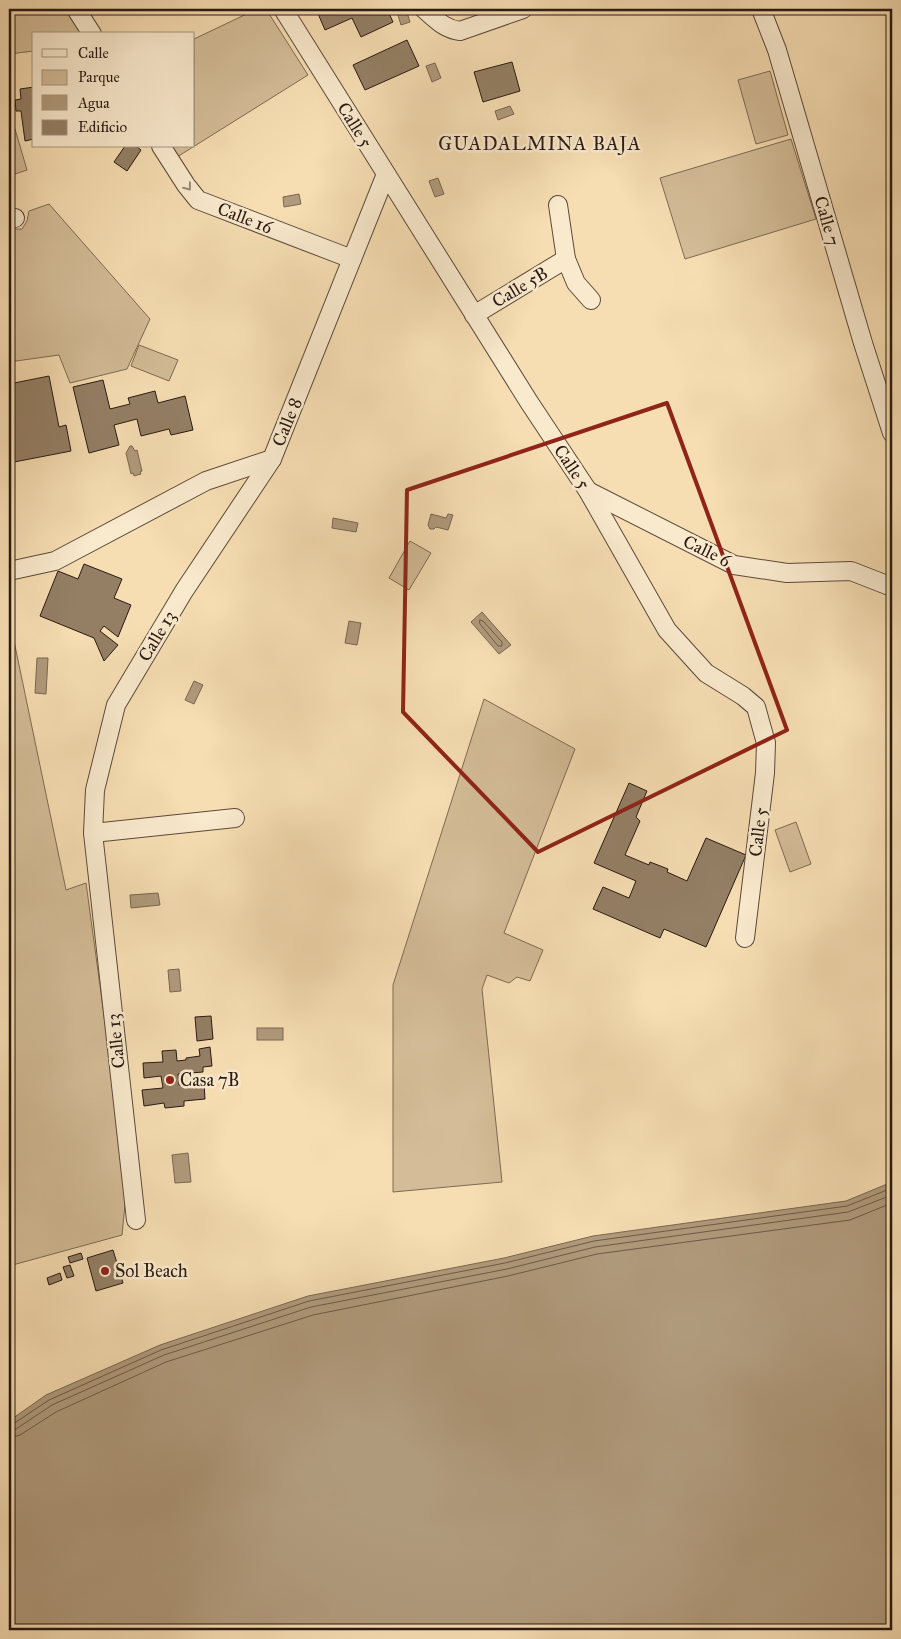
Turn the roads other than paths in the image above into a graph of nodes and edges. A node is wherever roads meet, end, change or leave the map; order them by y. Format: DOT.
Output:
graph roads {
  1 [pos="76,9"];
  2 [pos="284,9"];
  3 [pos="424,9"];
  4 [pos="523,9"];
  5 [pos="761,9"];
  6 [pos="91,32"];
  7 [pos="163,148"];
  8 [pos="386,174"];
  9 [pos="558,205"];
  10 [pos="566,259"];
  11 [pos="352,260"];
  12 [pos="591,300"];
  13 [pos="474,315"];
  14 [pos="892,433"];
  15 [pos="272,459"];
  16 [pos="588,491"];
  17 [pos="9,571"];
  18 [pos="892,587"];
  19 [pos="235,818"];
  20 [pos="93,833"];
  21 [pos="745,938"];
  22 [pos="136,1220"];
  1 -- 6 [label="street"];
  2 -- 8 [label="street, Calle 5"];
  3 -- 4 [label="street"];
  5 -- 14 [label="street, Calle 7"];
  7 -- 11 [label="street, Calle 16, one-way"];
  8 -- 11 [label="street, Calle 8"];
  8 -- 13 [label="street, Calle 5"];
  9 -- 10 [label="street, Calle 5B"];
  10 -- 12 [label="street, Calle 5B"];
  10 -- 13 [label="street, Calle 5B"];
  11 -- 15 [label="street, Calle 8"];
  13 -- 16 [label="street, Calle 5"];
  15 -- 17 [label="street, Calle 8"];
  15 -- 20 [label="street, Calle 13"];
  16 -- 18 [label="street, Calle 6"];
  16 -- 21 [label="street, Calle 5"];
  19 -- 20 [label="street"];
  20 -- 22 [label="street, Calle 13"];
}
